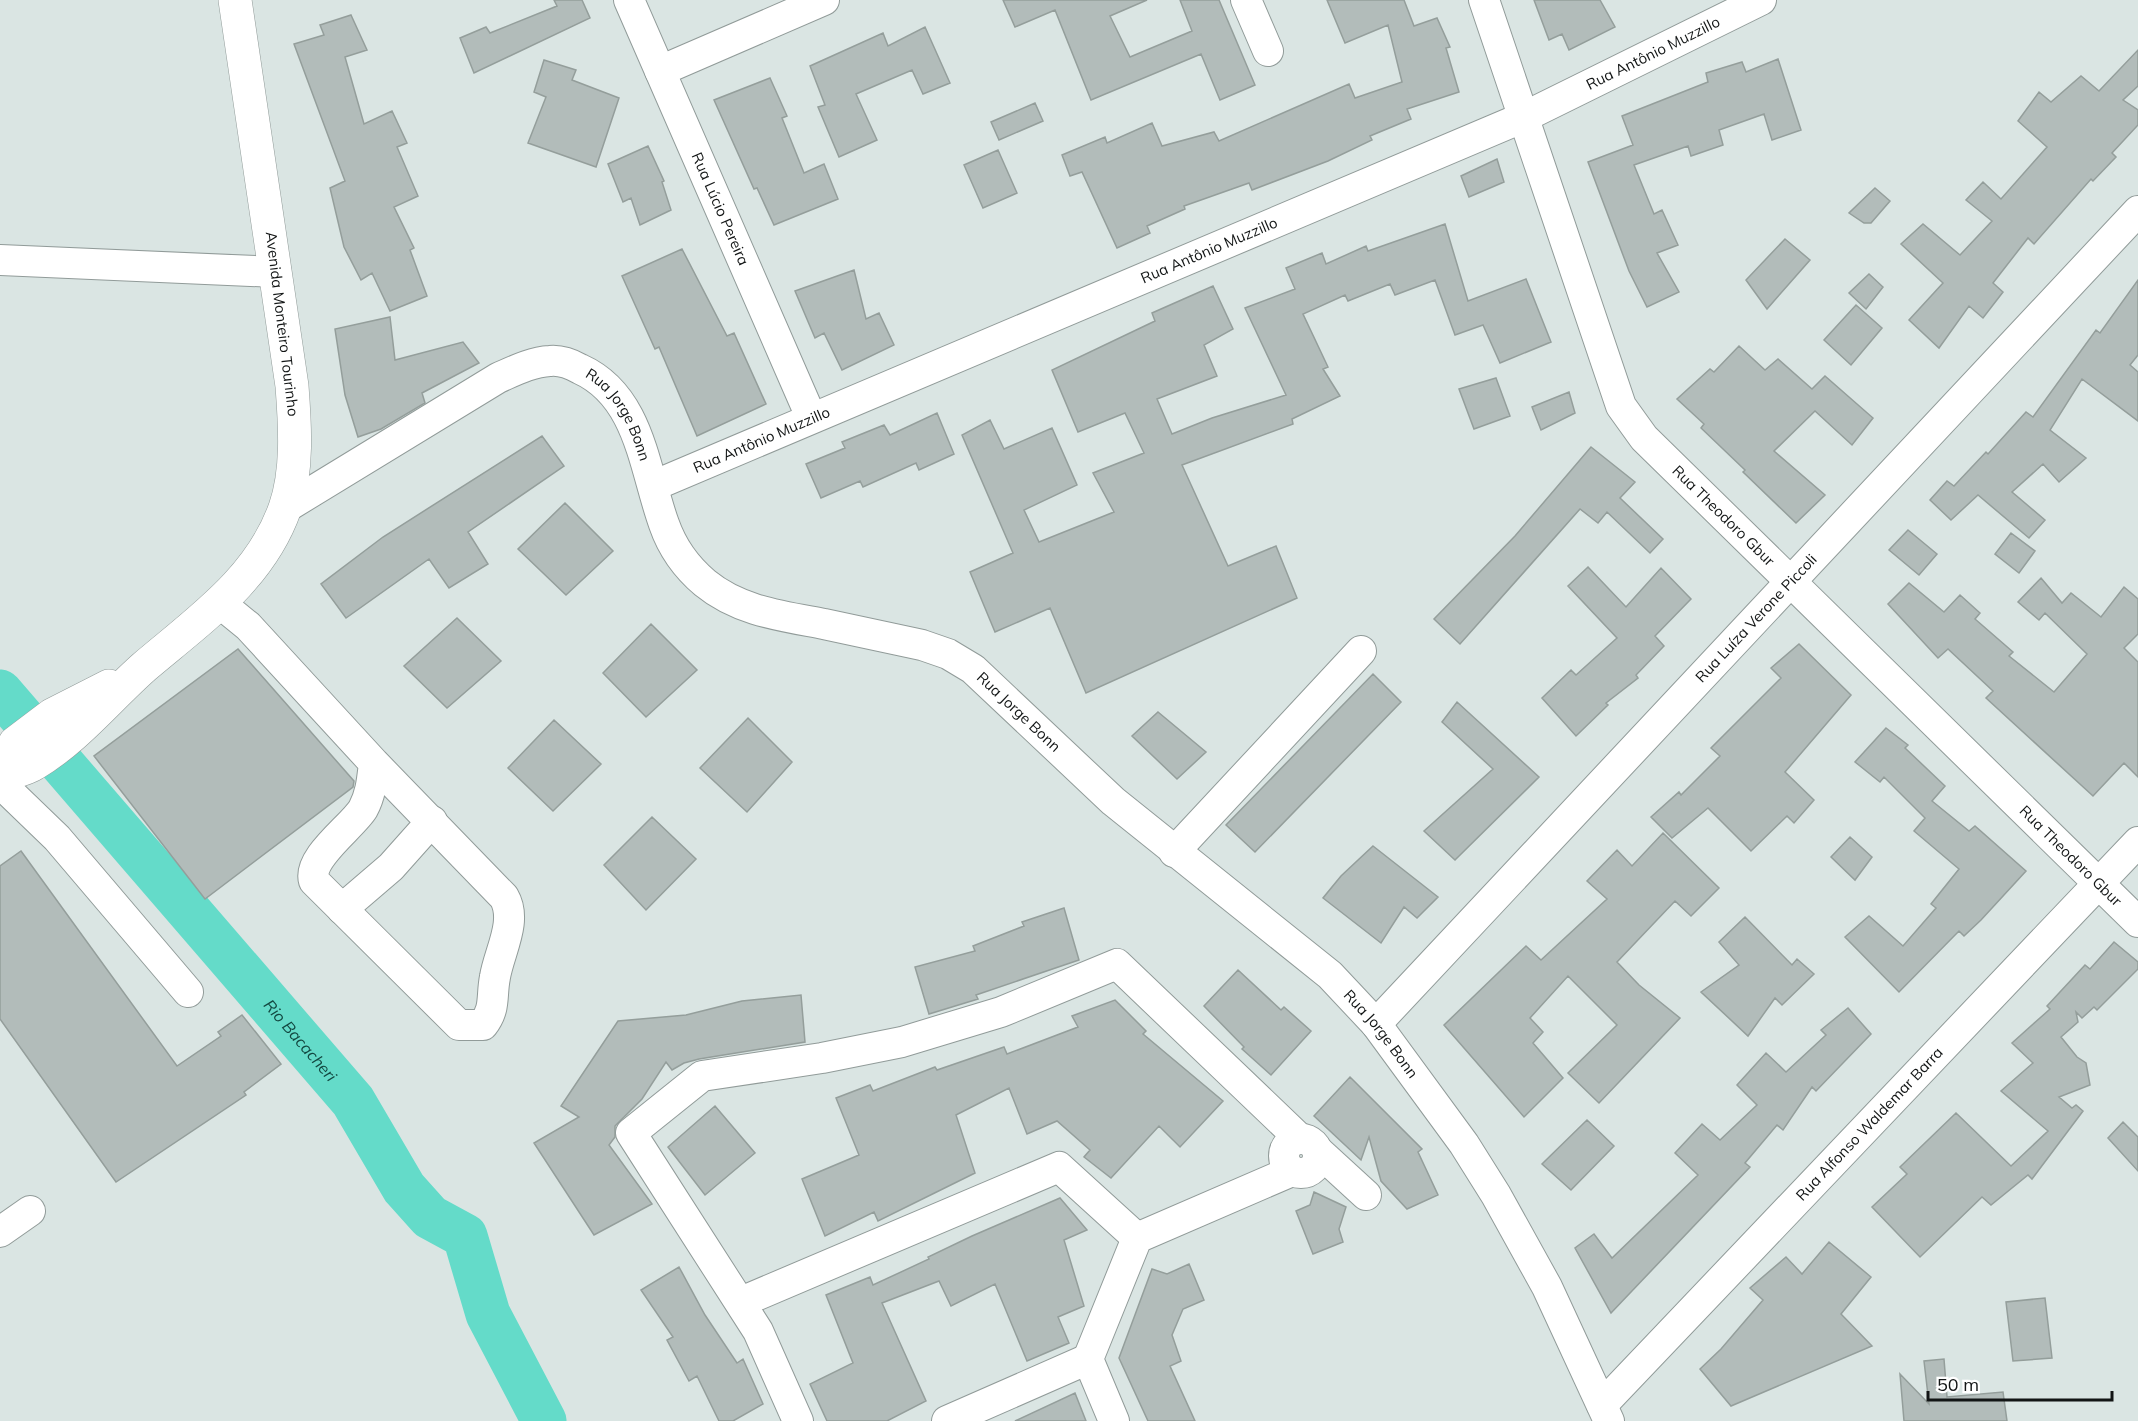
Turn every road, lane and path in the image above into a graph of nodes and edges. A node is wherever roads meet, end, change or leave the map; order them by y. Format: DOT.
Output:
graph roads {
  1 [pos="235,0"];
  2 [pos="629,0"];
  3 [pos="824,0"];
  4 [pos="1246,0"];
  5 [pos="1484,0"];
  6 [pos="1761,0"];
  7 [pos="1268,51"];
  8 [pos="660,71"];
  9 [pos="1524,117"];
  10 [pos="2138,211"];
  11 [pos="0,260"];
  12 [pos="276,272"];
  13 [pos="811,417"];
  14 [pos="653,486"];
  15 [pos="285,508"];
  16 [pos="1790,582"];
  17 [pos="221,604"];
  18 [pos="1361,651"];
  19 [pos="16,759"];
  20 [pos="374,763"];
  21 [pos="0,776"];
  22 [pos="0,783"];
  23 [pos="432,821"];
  24 [pos="2138,842"];
  25 [pos="1174,852"];
  26 [pos="2099,883"];
  27 [pos="342,909"];
  28 [pos="2138,922"];
  29 [pos="188,992"];
  30 [pos="1376,1024"];
  31 [pos="1309,1145"];
  32 [pos="1366,1196"];
  33 [pos="30,1211"];
  34 [pos="0,1232"];
  35 [pos="1137,1238"];
  36 [pos="741,1302"];
  37 [pos="1088,1359"];
  38 [pos="1606,1413"];
  39 [pos="798,1421"];
  40 [pos="947,1421"];
  41 [pos="1114,1421"];
  1 -- 12 [label="main road, Avenida Monteiro Tourinho"];
  2 -- 8 [label="street, Rua Lúcio Pereira"];
  3 -- 8 [label="street"];
  4 -- 7 [label="street"];
  5 -- 9 [label="street, Rua Theodoro Gbur"];
  6 -- 9 [label="street, Rua Antônio Muzzillo"];
  8 -- 13 [label="street, Rua Lúcio Pereira"];
  9 -- 13 [label="street, Rua Antônio Muzzillo"];
  9 -- 16 [label="street, Rua Theodoro Gbur"];
  10 -- 16 [label="street, Rua Luíza Verone Piccoli"];
  11 -- 12 [label="street"];
  12 -- 15 [label="main road, Avenida Monteiro Tourinho"];
  13 -- 14 [label="street, Rua Antônio Muzzillo"];
  14 -- 15 [label="street, Rua Jorge Bonn"];
  14 -- 25 [label="street, Rua Jorge Bonn"];
  15 -- 17 [label="main road, Avenida Monteiro Tourinho"];
  16 -- 26 [label="street, Rua Theodoro Gbur"];
  16 -- 30 [label="street, Rua Luíza Verone Piccoli"];
  17 -- 19 [label="main road, Avenida Monteiro Tourinho"];
  17 -- 20 [label="street"];
  18 -- 25 [label="street"];
  19 -- 21 [label="main road, Avenida Monteiro Tourinho"];
  20 -- 23 [label="street"];
  20 -- 27 [label="street"];
  22 -- 29 [label="street"];
  23 -- 27 [label="street"];
  23 -- 27 [label="street"];
  24 -- 26 [label="street, Rua Alfonso Waldemar Barra"];
  25 -- 30 [label="street, Rua Jorge Bonn"];
  26 -- 28 [label="street, Rua Theodoro Gbur"];
  26 -- 38 [label="street, Rua Alfonso Waldemar Barra"];
  30 -- 38 [label="street, Rua Jorge Bonn"];
  31 -- 32 [label="street"];
  31 -- 35 [label="street"];
  31 -- 36 [label="street"];
  33 -- 34 [label="street"];
  35 -- 36 [label="street"];
  35 -- 37 [label="street"];
  36 -- 39 [label="street"];
  37 -- 40 [label="street"];
  37 -- 41 [label="street"];
}
